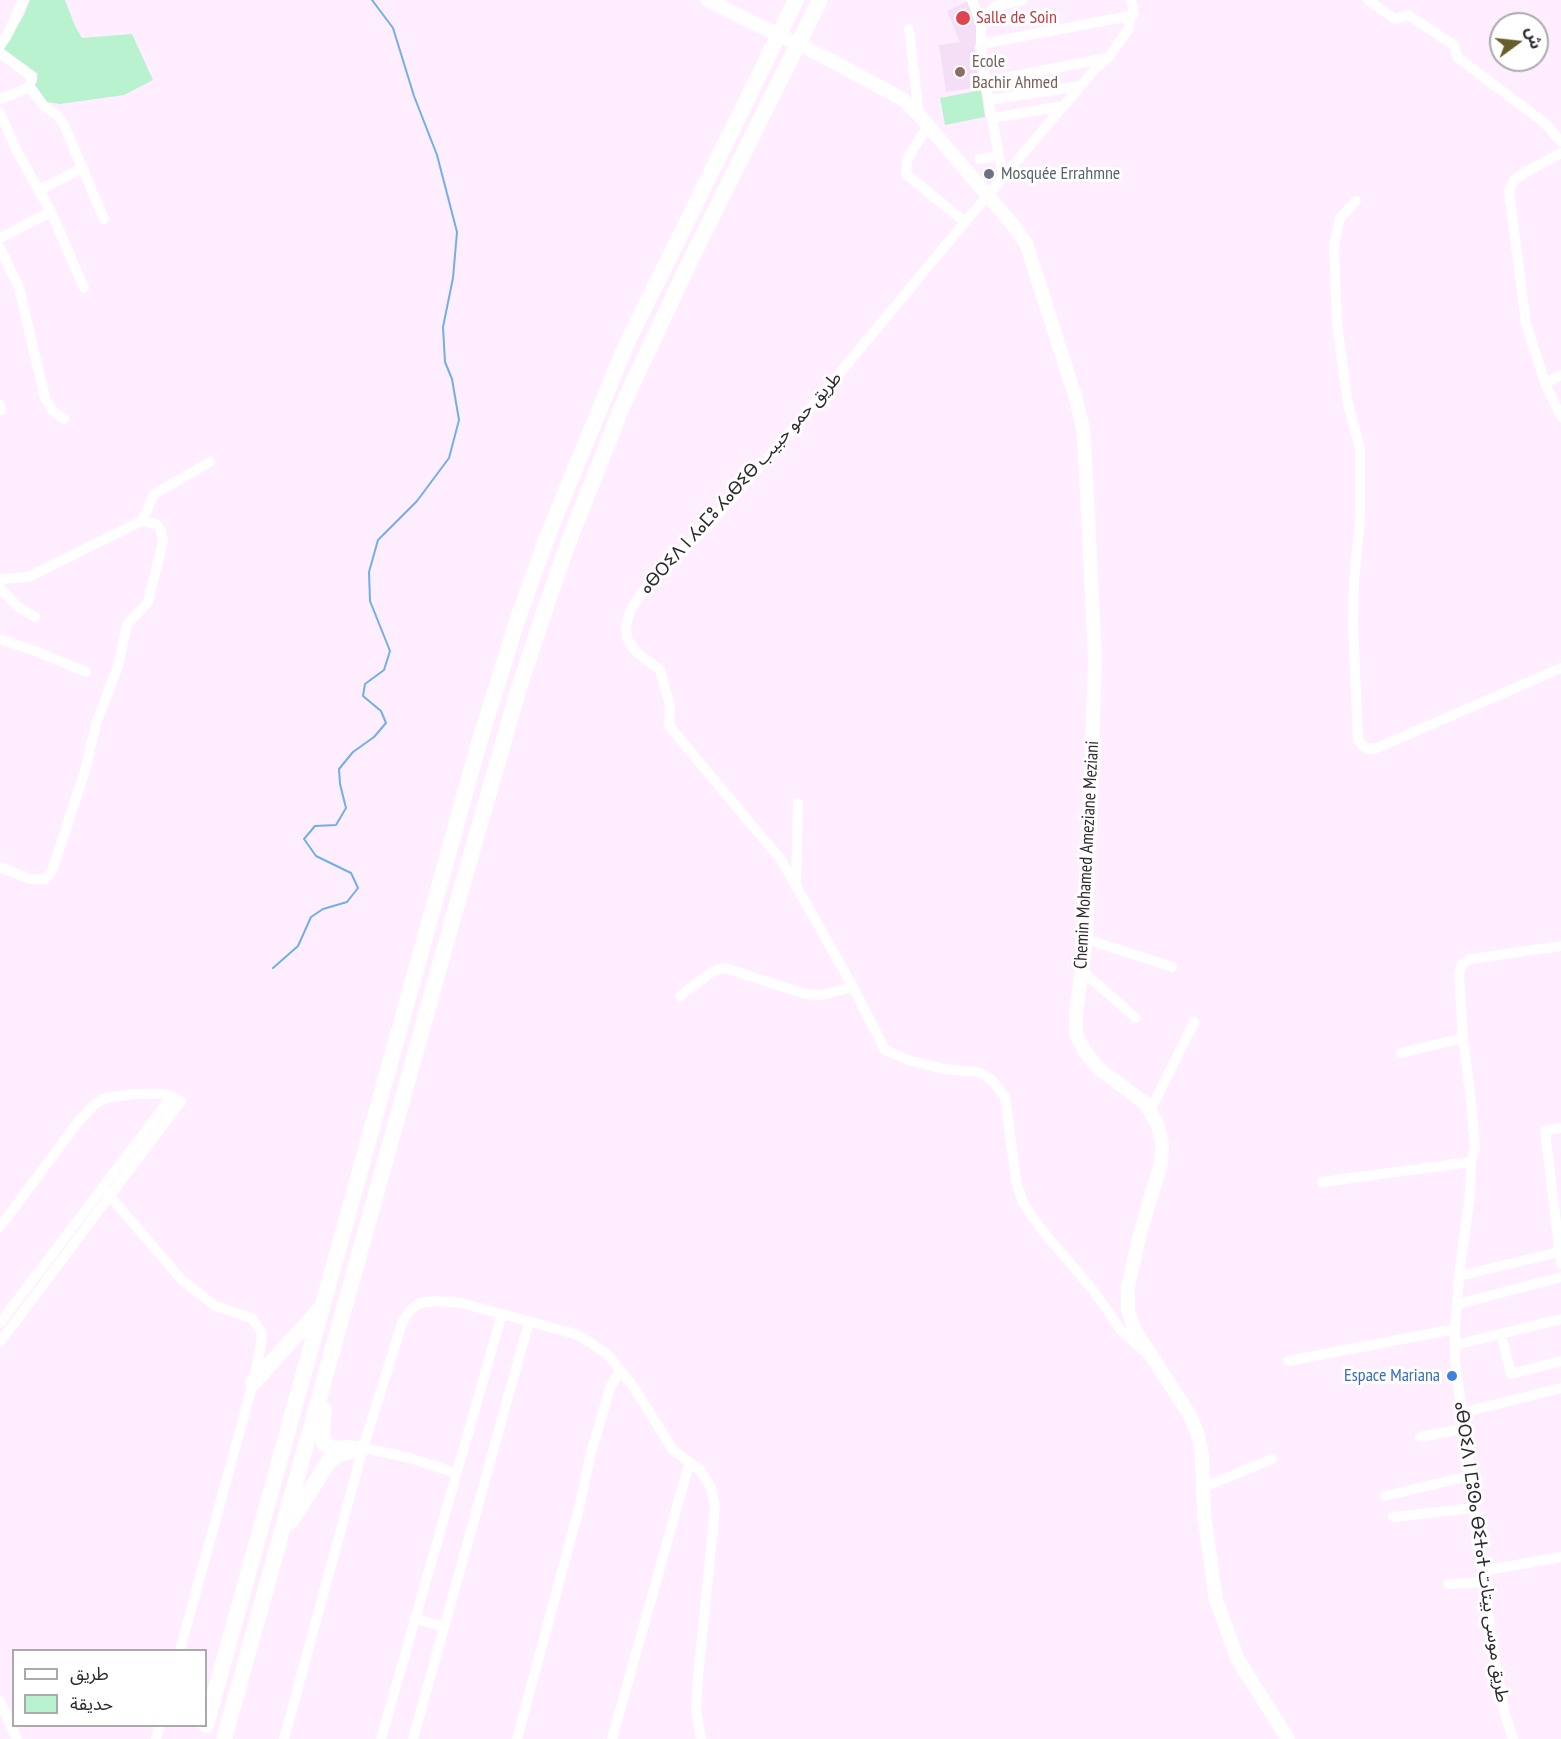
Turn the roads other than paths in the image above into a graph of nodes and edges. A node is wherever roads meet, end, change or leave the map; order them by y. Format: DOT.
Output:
graph roads {
  1 [pos="23,0"];
  2 [pos="707,0"];
  3 [pos="796,0"];
  4 [pos="820,0"];
  5 [pos="972,0"];
  6 [pos="1023,0"];
  7 [pos="1131,0"];
  8 [pos="1368,0"];
  9 [pos="1130,16"];
  10 [pos="981,24"];
  11 [pos="909,29"];
  12 [pos="981,44"];
  13 [pos="0,46"];
  14 [pos="0,53"];
  15 [pos="1109,57"];
  16 [pos="986,82"];
  17 [pos="1080,86"];
  18 [pos="28,88"];
  19 [pos="0,99"];
  20 [pos="989,100"];
  21 [pos="1063,106"];
  22 [pos="0,113"];
  23 [pos="919,115"];
  24 [pos="992,118"];
  25 [pos="928,126"];
  26 [pos="1561,142"];
  27 [pos="1561,153"];
  28 [pos="999,156"];
  29 [pos="979,159"];
  30 [pos="83,168"];
  31 [pos="1003,177"];
  32 [pos="39,190"];
  33 [pos="987,196"];
  34 [pos="1356,201"];
  35 [pos="51,212"];
  36 [pos="104,219"];
  37 [pos="965,222"];
  38 [pos="0,238"];
  39 [pos="0,248"];
  40 [pos="84,288"];
  41 [pos="1561,375"];
  42 [pos="1545,382"];
  43 [pos="1561,417"];
  44 [pos="64,419"];
  45 [pos="210,462"];
  46 [pos="142,521"];
  47 [pos="0,579"];
  48 [pos="0,588"];
  49 [pos="35,617"];
  50 [pos="0,639"];
  51 [pos="1561,668"];
  52 [pos="86,672"];
  53 [pos="798,803"];
  54 [pos="0,867"];
  55 [pos="796,887"];
  56 [pos="1086,939"];
  57 [pos="1561,946"];
  58 [pos="1172,967"];
  59 [pos="1082,971"];
  60 [pos="853,987"];
  61 [pos="680,996"];
  62 [pos="1136,1018"];
  63 [pos="1194,1022"];
  64 [pos="1463,1038"];
  65 [pos="1401,1053"];
  66 [pos="1150,1111"];
  67 [pos="1561,1128"];
  68 [pos="1471,1162"];
  69 [pos="1322,1182"];
  70 [pos="107,1192"];
  71 [pos="0,1227"];
  72 [pos="1560,1258"];
  73 [pos="1460,1276"];
  74 [pos="1561,1277"];
  75 [pos="1458,1304"];
  76 [pos="322,1307"];
  77 [pos="502,1314"];
  78 [pos="1561,1319"];
  79 [pos="529,1322"];
  80 [pos="0,1323"];
  81 [pos="1455,1329"];
  82 [pos="1500,1335"];
  83 [pos="0,1342"];
  84 [pos="1455,1345"];
  85 [pos="1151,1357"];
  86 [pos="1288,1361"];
  87 [pos="1561,1361"];
  88 [pos="328,1369"];
  89 [pos="620,1370"];
  90 [pos="253,1383"];
  91 [pos="1561,1388"];
  92 [pos="1461,1413"];
  93 [pos="1463,1429"];
  94 [pos="1420,1437"];
  95 [pos="363,1448"];
  96 [pos="1272,1459"];
  97 [pos="689,1464"];
  98 [pos="456,1473"];
  99 [pos="1469,1476"];
  100 [pos="1202,1488"];
  101 [pos="1385,1496"];
  102 [pos="1474,1508"];
  103 [pos="1393,1517"];
  104 [pos="279,1543"];
  105 [pos="1561,1557"];
  106 [pos="1482,1571"];
  107 [pos="1485,1582"];
  108 [pos="1448,1584"];
  109 [pos="414,1618"];
  110 [pos="444,1627"];
  111 [pos="180,1649"];
  112 [pos="0,1701"];
  113 [pos="207,1721"];
  114 [pos="17,1739"];
  115 [pos="224,1739"];
  116 [pos="284,1739"];
  117 [pos="381,1739"];
  118 [pos="413,1739"];
  119 [pos="517,1739"];
  120 [pos="612,1739"];
  121 [pos="700,1739"];
  122 [pos="1288,1739"];
  123 [pos="1513,1739"];
  1 -- 13 [label="street"];
  2 -- 23 [label="main road, Chemin Mohamed Ameziane Meziani"];
  3 -- 76 [label="highway"];
  4 -- 88 [label="highway"];
  5 -- 10 [label="street"];
  6 -- 10 [label="street"];
  7 -- 9 [label="street, ⴰⴱⵔⵉⴷ ⵏ ⵃⴰⵎⵓ ⵃⴰⴱⵉⴱ طريق حمو حبيب"];
  8 -- 26 [label="street"];
  9 -- 12 [label="street"];
  9 -- 15 [label="street, ⴰⴱⵔⵉⴷ ⵏ ⵃⴰⵎⵓ ⵃⴰⴱⵉⴱ طريق حمو حبيب"];
  10 -- 12 [label="street"];
  11 -- 23 [label="street"];
  12 -- 16 [label="street"];
  14 -- 18 [label="street"];
  15 -- 16 [label="street"];
  15 -- 17 [label="street, ⴰⴱⵔⵉⴷ ⵏ ⵃⴰⵎⵓ ⵃⴰⴱⵉⴱ طريق حمو حبيب"];
  16 -- 20 [label="street"];
  17 -- 20 [label="street"];
  17 -- 21 [label="street, ⴰⴱⵔⵉⴷ ⵏ ⵃⴰⵎⵓ ⵃⴰⴱⵉⴱ طريق حمو حبيب"];
  18 -- 19 [label="street"];
  18 -- 30 [label="street"];
  20 -- 24 [label="street"];
  21 -- 24 [label="street"];
  21 -- 31 [label="street, ⴰⴱⵔⵉⴷ ⵏ ⵃⴰⵎⵓ ⵃⴰⴱⵉⴱ طريق حمو حبيب"];
  22 -- 32 [label="street"];
  23 -- 25 [label="main road, Chemin Mohamed Ameziane Meziani"];
  24 -- 28 [label="street"];
  25 -- 33 [label="main road, Chemin Mohamed Ameziane Meziani"];
  25 -- 37 [label="street"];
  27 -- 42 [label="street"];
  28 -- 29 [label="street"];
  28 -- 31 [label="street"];
  30 -- 32 [label="street"];
  30 -- 36 [label="street"];
  31 -- 33 [label="street, ⴰⴱⵔⵉⴷ ⵏ ⵃⴰⵎⵓ ⵃⴰⴱⵉⴱ طريق حمو حبيب"];
  32 -- 35 [label="street"];
  33 -- 37 [label="street, ⴰⴱⵔⵉⴷ ⵏ ⵃⴰⵎⵓ ⵃⴰⴱⵉⴱ طريق حمو حبيب"];
  33 -- 56 [label="main road, Chemin Mohamed Ameziane Meziani"];
  34 -- 51 [label="street"];
  35 -- 38 [label="street"];
  35 -- 40 [label="street"];
  37 -- 55 [label="street, ⴰⴱⵔⵉⴷ ⵏ ⵃⴰⵎⵓ ⵃⴰⴱⵉⴱ طريق حمو حبيب"];
  39 -- 44 [label="street"];
  41 -- 42 [label="street"];
  42 -- 43 [label="street"];
  45 -- 46 [label="street"];
  46 -- 47 [label="street"];
  46 -- 54 [label="street"];
  48 -- 49 [label="street"];
  50 -- 52 [label="street"];
  53 -- 55 [label="street"];
  55 -- 60 [label="street, ⴰⴱⵔⵉⴷ ⵏ ⵃⴰⵎⵓ ⵃⴰⴱⵉⴱ طريق حمو حبيب"];
  56 -- 58 [label="street"];
  56 -- 59 [label="main road, Chemin Mohamed Ameziane Meziani"];
  57 -- 64 [label="street, ⴰⴱⵔⵉⴷ ⵏ ⵎⵓⵙⴰ ⴱⵉⵜⴰⵜ طريق موسى بيتات"];
  59 -- 62 [label="street"];
  59 -- 66 [label="main road, Chemin Mohamed Ameziane Meziani"];
  60 -- 61 [label="street"];
  60 -- 85 [label="street, ⴰⴱⵔⵉⴷ ⵏ ⵃⴰⵎⵓ ⵃⴰⴱⵉⴱ طريق حمو حبيب"];
  63 -- 66 [label="street"];
  64 -- 65 [label="street"];
  64 -- 68 [label="street, ⴰⴱⵔⵉⴷ ⵏ ⵎⵓⵙⴰ ⴱⵉⵜⴰⵜ طريق موسى بيتات"];
  66 -- 85 [label="main road, Chemin Mohamed Ameziane Meziani"];
  67 -- 72 [label="street"];
  68 -- 69 [label="street"];
  68 -- 73 [label="street, ⴰⴱⵔⵉⴷ ⵏ ⵎⵓⵙⴰ ⴱⵉⵜⴰⵜ طريق موسى بيتات"];
  70 -- 71 [label="street"];
  70 -- 80 [label="street"];
  70 -- 83 [label="street"];
  70 -- 90 [label="street"];
  72 -- 73 [label="street"];
  73 -- 75 [label="street, ⴰⴱⵔⵉⴷ ⵏ ⵎⵓⵙⴰ ⴱⵉⵜⴰⵜ طريق موسى بيتات"];
  74 -- 75 [label="street"];
  75 -- 81 [label="street, ⴰⴱⵔⵉⴷ ⵏ ⵎⵓⵙⴰ ⴱⵉⵜⴰⵜ طريق موسى بيتات"];
  76 -- 90 [label="highway"];
  76 -- 113 [label="highway"];
  77 -- 79 [label="street"];
  77 -- 95 [label="street"];
  77 -- 98 [label="street"];
  78 -- 82 [label="street"];
  79 -- 89 [label="street"];
  79 -- 110 [label="street"];
  81 -- 84 [label="street, ⴰⴱⵔⵉⴷ ⵏ ⵎⵓⵙⴰ ⴱⵉⵜⴰⵜ طريق موسى بيتات"];
  81 -- 86 [label="street"];
  82 -- 84 [label="street"];
  82 -- 87 [label="street"];
  84 -- 92 [label="street, ⴰⴱⵔⵉⴷ ⵏ ⵎⵓⵙⴰ ⴱⵉⵜⴰⵜ طريق موسى بيتات"];
  85 -- 100 [label="main road, Chemin Mohamed Ameziane Meziani"];
  88 -- 95 [label="highway"];
  88 -- 104 [label="highway"];
  89 -- 97 [label="street"];
  89 -- 119 [label="street"];
  90 -- 111 [label="street"];
  91 -- 92 [label="street"];
  92 -- 93 [label="street, ⴰⴱⵔⵉⴷ ⵏ ⵎⵓⵙⴰ ⴱⵉⵜⴰⵜ طريق موسى بيتات"];
  93 -- 94 [label="street"];
  93 -- 99 [label="street, ⴰⴱⵔⵉⴷ ⵏ ⵎⵓⵙⴰ ⴱⵉⵜⴰⵜ طريق موسى بيتات"];
  95 -- 98 [label="street"];
  95 -- 104 [label="highway"];
  95 -- 116 [label="street"];
  96 -- 100 [label="street"];
  97 -- 120 [label="street"];
  97 -- 121 [label="street"];
  98 -- 109 [label="street"];
  99 -- 101 [label="street"];
  99 -- 102 [label="street, ⴰⴱⵔⵉⴷ ⵏ ⵎⵓⵙⴰ ⴱⵉⵜⴰⵜ طريق موسى بيتات"];
  100 -- 122 [label="main road, Chemin Mohamed Ameziane Meziani"];
  102 -- 103 [label="street"];
  102 -- 106 [label="street, ⴰⴱⵔⵉⴷ ⵏ ⵎⵓⵙⴰ ⴱⵉⵜⴰⵜ طريق موسى بيتات"];
  104 -- 115 [label="highway"];
  105 -- 106 [label="street"];
  106 -- 107 [label="street, ⴰⴱⵔⵉⴷ ⵏ ⵎⵓⵙⴰ ⴱⵉⵜⴰⵜ طريق موسى بيتات"];
  107 -- 108 [label="street"];
  107 -- 123 [label="street, ⴰⴱⵔⵉⴷ ⵏ ⵎⵓⵙⴰ ⴱⵉⵜⴰⵜ طريق موسى بيتات"];
  109 -- 110 [label="street"];
  109 -- 117 [label="street"];
  110 -- 118 [label="street"];
  112 -- 114 [label="street"];
}
